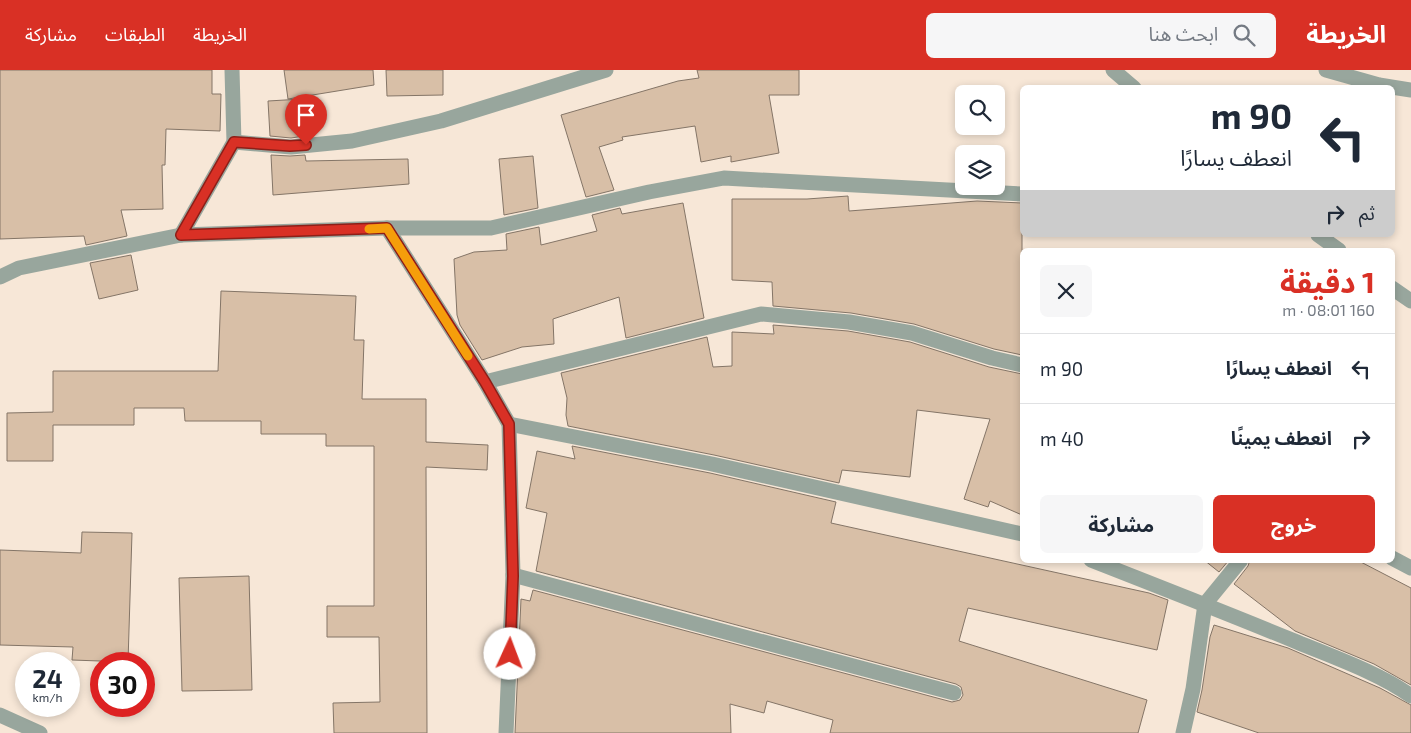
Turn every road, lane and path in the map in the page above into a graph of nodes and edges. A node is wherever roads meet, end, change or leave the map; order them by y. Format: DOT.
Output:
graph roads {
  1 [pos="232,70"];
  2 [pos="606,70"];
  3 [pos="1112,70"];
  4 [pos="1326,70"];
  5 [pos="1130,85"];
  6 [pos="1379,85"];
  7 [pos="1395,88"];
  8 [pos="1411,90"];
  9 [pos="234,142"];
  10 [pos="1020,194"];
  11 [pos="387,228"];
  12 [pos="181,235"];
  13 [pos="1321,237"];
  14 [pos="1336,248"];
  15 [pos="0,277"];
  16 [pos="1395,290"];
  17 [pos="1411,301"];
  18 [pos="1020,365"];
  19 [pos="485,382"];
  20 [pos="509,424"];
  21 [pos="1020,534"];
  22 [pos="1395,560"];
  23 [pos="1099,563"];
  24 [pos="1238,563"];
  25 [pos="1411,568"];
  26 [pos="513,576"];
  27 [pos="1205,604"];
  28 [pos="954,692"];
  29 [pos="1411,696"];
  30 [pos="0,715"];
  31 [pos="40,733"];
  32 [pos="506,733"];
  33 [pos="1183,733"];
  1 -- 9 [label="street"];
  2 -- 9 [label="street"];
  3 -- 5 [label="street"];
  4 -- 6 [label="street"];
  7 -- 8 [label="street"];
  9 -- 12 [label="street"];
  10 -- 11 [label="street"];
  11 -- 12 [label="street"];
  11 -- 19 [label="street"];
  12 -- 15 [label="street"];
  13 -- 14 [label="street"];
  16 -- 17 [label="street"];
  18 -- 19 [label="street"];
  19 -- 20 [label="street"];
  20 -- 21 [label="street"];
  20 -- 26 [label="street"];
  22 -- 25 [label="street"];
  23 -- 27 [label="street"];
  24 -- 27 [label="street"];
  26 -- 28 [label="street"];
  26 -- 32 [label="street"];
  27 -- 29 [label="street"];
  27 -- 33 [label="street"];
  30 -- 31 [label="street"];
}
